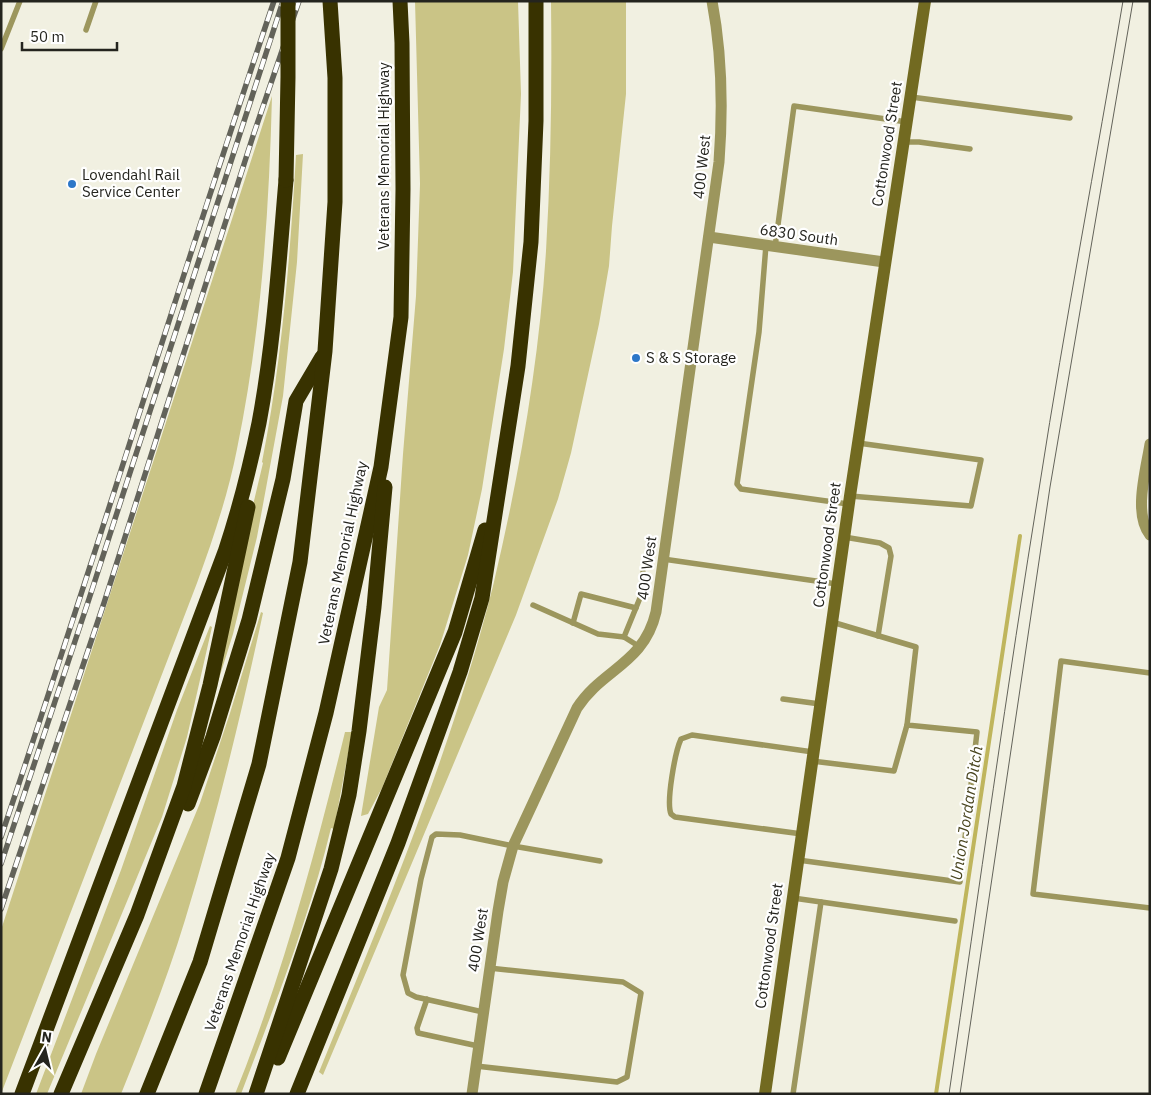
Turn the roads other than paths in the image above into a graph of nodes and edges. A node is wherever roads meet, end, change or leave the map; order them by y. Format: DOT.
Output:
graph roads {
  1 [pos="20,1"];
  2 [pos="96,1"];
  3 [pos="288,1"];
  4 [pos="330,1"];
  5 [pos="400,1"];
  6 [pos="536,1"];
  7 [pos="712,1"];
  8 [pos="925,1"];
  9 [pos="86,30"];
  10 [pos="1,49"];
  11 [pos="910,97"];
  12 [pos="1070,118"];
  13 [pos="907,122"];
  14 [pos="904,142"];
  15 [pos="970,149"];
  16 [pos="709,238"];
  17 [pos="771,246"];
  18 [pos="884,262"];
  19 [pos="401,317"];
  20 [pos="325,351"];
  21 [pos="259,421"];
  22 [pos="858,443"];
  23 [pos="1150,444"];
  24 [pos="502,471"];
  25 [pos="849,500"];
  26 [pos="1150,535"];
  27 [pos="844,537"];
  28 [pos="663,559"];
  29 [pos="644,572"];
  30 [pos="837,584"];
  31 [pos="533,604"];
  32 [pos="636,608"];
  33 [pos="573,622"];
  34 [pos="832,622"];
  35 [pos="878,636"];
  36 [pos="624,637"];
  37 [pos="640,648"];
  38 [pos="1150,673"];
  39 [pos="783,699"];
  40 [pos="820,704"];
  41 [pos="907,724"];
  42 [pos="813,756"];
  43 [pos="802,834"];
  44 [pos="514,846"];
  45 [pos="600,860"];
  46 [pos="798,860"];
  47 [pos="793,898"];
  48 [pos="821,902"];
  49 [pos="1150,908"];
  50 [pos="137,915"];
  51 [pos="955,921"];
  52 [pos="489,968"];
  53 [pos="427,999"];
  54 [pos="483,1012"];
  55 [pos="478,1046"];
  56 [pos="476,1066"];
  57 [pos="22,1094"];
  58 [pos="61,1094"];
  59 [pos="147,1094"];
  60 [pos="206,1094"];
  61 [pos="256,1094"];
  62 [pos="263,1094"];
  63 [pos="297,1094"];
  64 [pos="472,1094"];
  65 [pos="765,1094"];
  66 [pos="793,1094"];
  1 -- 10 [label="lane"];
  2 -- 9 [label="lane"];
  3 -- 21 [label="highway, bridge"];
  4 -- 20 [label="highway, Veterans Memorial Highway"];
  5 -- 19 [label="highway, Veterans Memorial Highway"];
  6 -- 24 [label="highway"];
  7 -- 16 [label="street, 400 West"];
  8 -- 11 [label="street, Cottonwood Street"];
  11 -- 12 [label="lane"];
  11 -- 13 [label="street, Cottonwood Street"];
  13 -- 14 [label="street, Cottonwood Street"];
  13 -- 17 [label="lane"];
  14 -- 15 [label="lane"];
  14 -- 18 [label="street, Cottonwood Street"];
  16 -- 17 [label="street, 6830 South"];
  16 -- 28 [label="street, 400 West"];
  17 -- 18 [label="street, 6830 South"];
  17 -- 25 [label="lane"];
  18 -- 22 [label="street, Cottonwood Street"];
  19 -- 60 [label="highway, Veterans Memorial Highway"];
  19 -- 61 [label="highway"];
  20 -- 50 [label="highway"];
  20 -- 59 [label="highway, Veterans Memorial Highway"];
  21 -- 50 [label="highway"];
  21 -- 57 [label="highway"];
  22 -- 25 [label="street, Cottonwood Street"];
  22 -- 25 [label="lane"];
  23 -- 26 [label="street"];
  24 -- 62 [label="highway"];
  24 -- 63 [label="highway"];
  25 -- 27 [label="street, Cottonwood Street"];
  27 -- 30 [label="street, Cottonwood Street"];
  27 -- 35 [label="lane"];
  28 -- 30 [label="lane"];
  28 -- 37 [label="street, 400 West"];
  29 -- 32 [label="lane"];
  30 -- 34 [label="street, Cottonwood Street"];
  31 -- 33 [label="lane"];
  32 -- 33 [label="lane"];
  32 -- 36 [label="lane"];
  33 -- 36 [label="lane"];
  34 -- 35 [label="lane"];
  34 -- 40 [label="street, Cottonwood Street"];
  35 -- 41 [label="lane"];
  36 -- 37 [label="lane"];
  37 -- 44 [label="street, 400 West"];
  38 -- 49 [label="lane"];
  39 -- 40 [label="lane"];
  40 -- 42 [label="street, Cottonwood Street"];
  41 -- 42 [label="lane"];
  41 -- 46 [label="lane"];
  42 -- 43 [label="street, Cottonwood Street"];
  42 -- 43 [label="lane"];
  43 -- 46 [label="street, Cottonwood Street"];
  44 -- 45 [label="lane"];
  44 -- 52 [label="street, 400 West"];
  44 -- 53 [label="lane"];
  46 -- 47 [label="street, Cottonwood Street"];
  47 -- 48 [label="lane"];
  47 -- 65 [label="street, Cottonwood Street"];
  48 -- 51 [label="lane"];
  48 -- 66 [label="lane"];
  50 -- 58 [label="highway"];
  52 -- 54 [label="street, 400 West"];
  52 -- 56 [label="lane"];
  53 -- 54 [label="lane"];
  53 -- 55 [label="lane"];
  54 -- 55 [label="street, 400 West"];
  55 -- 56 [label="street, 400 West"];
  56 -- 64 [label="street, 400 West"];
}
